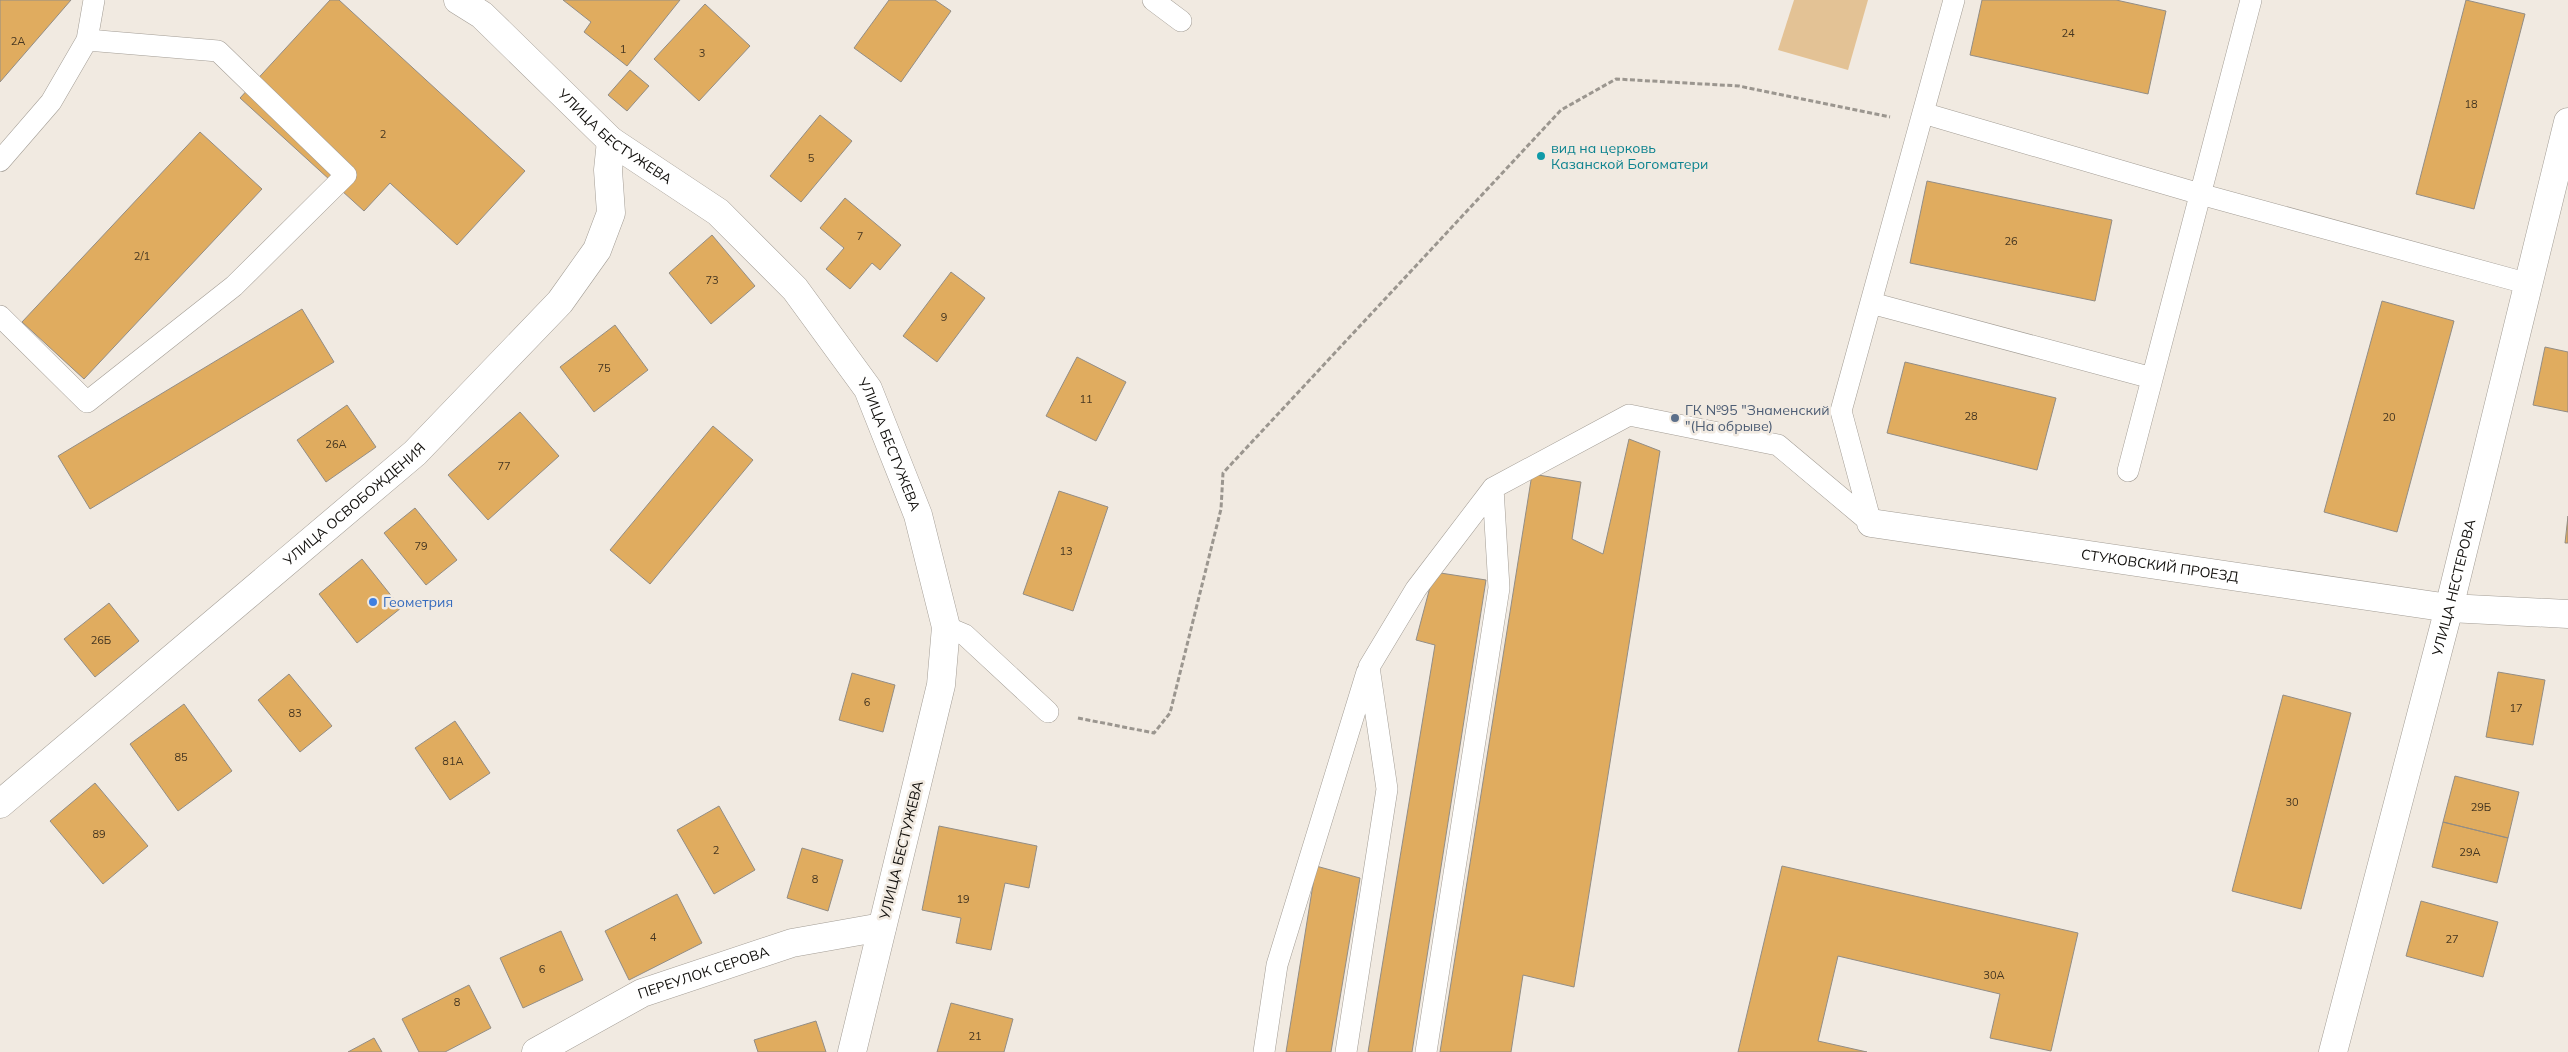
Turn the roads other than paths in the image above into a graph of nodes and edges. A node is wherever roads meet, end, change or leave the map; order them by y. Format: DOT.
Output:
graph roads {
  1 [pos="94,0"];
  2 [pos="458,0"];
  3 [pos="1153,0"];
  4 [pos="1954,0"];
  5 [pos="2251,0"];
  6 [pos="487,7"];
  7 [pos="1181,21"];
  8 [pos="86,40"];
  9 [pos="1922,118"];
  10 [pos="2568,122"];
  11 [pos="611,141"];
  12 [pos="0,161"];
  13 [pos="2200,194"];
  14 [pos="2529,284"];
  15 [pos="1871,303"];
  16 [pos="0,316"];
  17 [pos="2152,378"];
  18 [pos="2128,471"];
  19 [pos="1493,488"];
  20 [pos="1871,523"];
  21 [pos="2449,608"];
  22 [pos="2568,614"];
  23 [pos="946,627"];
  24 [pos="1369,667"];
  25 [pos="1048,712"];
  26 [pos="0,804"];
  27 [pos="882,927"];
  28 [pos="536,1052"];
  29 [pos="852,1052"];
  30 [pos="1264,1052"];
  31 [pos="1346,1052"];
  32 [pos="1426,1052"];
  33 [pos="2333,1052"];
  1 -- 8 [label="lane"];
  2 -- 6 [label="street, УЛИЦА БЕСТУЖЕВА"];
  3 -- 7 [label="lane"];
  4 -- 9 [label="lane"];
  5 -- 13 [label="lane"];
  6 -- 11 [label="street, УЛИЦА БЕСТУЖЕВА"];
  8 -- 12 [label="lane"];
  8 -- 16 [label="lane"];
  9 -- 13 [label="lane"];
  9 -- 15 [label="lane"];
  10 -- 14 [label="street, УЛИЦА НЕСТЕРОВА"];
  11 -- 23 [label="street, УЛИЦА БЕСТУЖЕВА"];
  11 -- 26 [label="street, УЛИЦА ОСВОБОЖДЕНИЯ"];
  13 -- 14 [label="lane"];
  13 -- 17 [label="lane"];
  14 -- 21 [label="street, УЛИЦА НЕСТЕРОВА"];
  15 -- 17 [label="lane"];
  15 -- 20 [label="lane"];
  17 -- 18 [label="lane"];
  19 -- 20 [label="lane"];
  19 -- 24 [label="lane"];
  19 -- 32 [label="lane"];
  20 -- 21 [label="street, СТУКОВСКИЙ ПРОЕЗД"];
  21 -- 22 [label="street, СТУКОВСКИЙ ПРОЕЗД"];
  21 -- 33 [label="street, УЛИЦА НЕСТЕРОВА"];
  23 -- 25 [label="lane"];
  23 -- 27 [label="street, УЛИЦА БЕСТУЖЕВА"];
  24 -- 30 [label="lane"];
  24 -- 31 [label="lane"];
  27 -- 28 [label="street, ПЕРЕУЛОК СЕРОВА"];
  27 -- 29 [label="street, УЛИЦА БЕСТУЖЕВА"];
}
